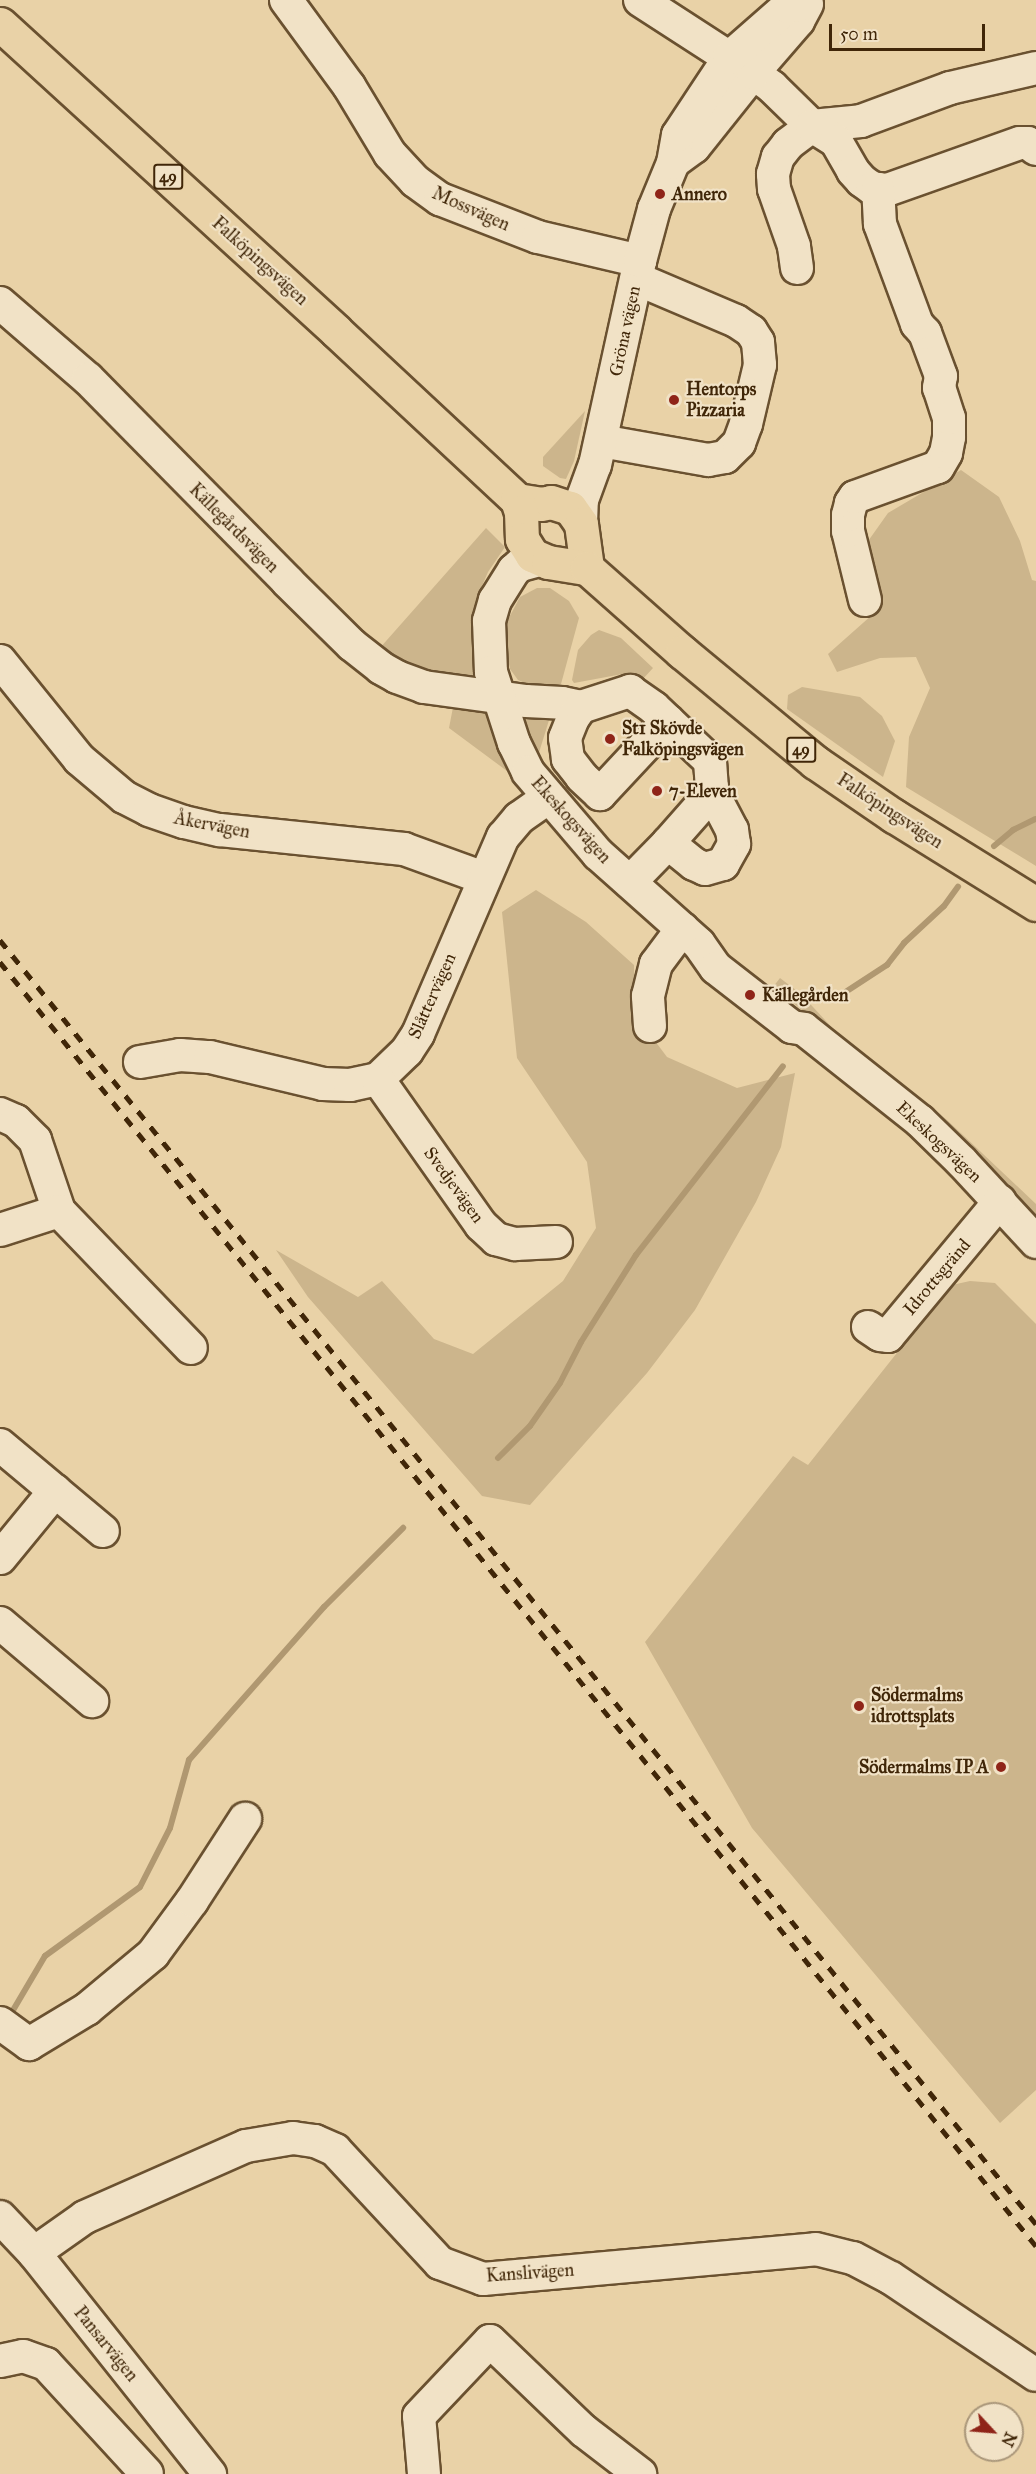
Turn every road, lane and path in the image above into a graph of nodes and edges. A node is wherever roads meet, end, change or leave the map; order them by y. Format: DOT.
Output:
graph roads {
  1 [pos="286,0"];
  2 [pos="640,0"];
  3 [pos="809,1"];
  4 [pos="0,24"];
  5 [pos="741,65"];
  6 [pos="1036,68"];
  7 [pos="812,126"];
  8 [pos="1036,149"];
  9 [pos="878,189"];
  10 [pos="797,268"];
  11 [pos="638,270"];
  12 [pos="0,303"];
  13 [pos="600,441"];
  14 [pos="551,532"];
  15 [pos="865,600"];
  16 [pos="0,661"];
  17 [pos="499,698"];
  18 [pos="581,707"];
  19 [pos="668,721"];
  20 [pos="711,790"];
  21 [pos="600,794"];
  22 [pos="548,798"];
  23 [pos="570,822"];
  24 [pos="668,843"];
  25 [pos="484,878"];
  26 [pos="630,882"];
  27 [pos="1036,904"];
  28 [pos="691,936"];
  29 [pos="650,1026"];
  30 [pos="140,1062"];
  31 [pos="378,1079"];
  32 [pos="0,1114"];
  33 [pos="1000,1201"];
  34 [pos="60,1211"];
  35 [pos="0,1230"];
  36 [pos="556,1242"];
  37 [pos="1036,1242"];
  38 [pos="868,1327"];
  39 [pos="191,1348"];
  40 [pos="0,1445"];
  41 [pos="55,1491"];
  42 [pos="103,1531"];
  43 [pos="0,1557"];
  44 [pos="0,1623"];
  45 [pos="92,1701"];
  46 [pos="245,1819"];
  47 [pos="0,2023"];
  48 [pos="0,2217"];
  49 [pos="34,2253"];
  50 [pos="0,2361"];
  51 [pos="1036,2375"];
  52 [pos="147,2474"];
  53 [pos="210,2474"];
  54 [pos="424,2474"];
  55 [pos="640,2474"];
  1 -- 11 [label="street, Mossvägen"];
  2 -- 5 [label="street"];
  3 -- 5 [label="street, Gröna vägen"];
  4 -- 14 [label="main road, Falköpingsvägen / 49"];
  5 -- 7 [label="street"];
  5 -- 11 [label="street, Gröna vägen"];
  6 -- 7 [label="street"];
  7 -- 9 [label="street"];
  7 -- 10 [label="street"];
  8 -- 9 [label="street"];
  9 -- 15 [label="street"];
  11 -- 13 [label="street, Gröna vägen"];
  11 -- 13 [label="street, Mossvägen"];
  12 -- 17 [label="street, Källegårdsvägen"];
  13 -- 14 [label="street, Gröna vägen"];
  14 -- 17 [label="street, Ekeskogsvägen"];
  14 -- 27 [label="main road, Falköpingsvägen / 49"];
  16 -- 25 [label="street, Åkervägen"];
  17 -- 18 [label="street, Källegårdsvägen"];
  17 -- 22 [label="street, Ekeskogsvägen"];
  18 -- 19 [label="street"];
  18 -- 21 [label="street"];
  19 -- 20 [label="street"];
  19 -- 21 [label="street"];
  20 -- 24 [label="street"];
  20 -- 24 [label="street"];
  21 -- 23 [label="street"];
  22 -- 23 [label="street, Ekeskogsvägen"];
  22 -- 25 [label="street, Slåttervägen"];
  23 -- 26 [label="street, Ekeskogsvägen"];
  24 -- 26 [label="street"];
  25 -- 31 [label="street, Slåttervägen"];
  26 -- 28 [label="street, Ekeskogsvägen"];
  28 -- 29 [label="street"];
  28 -- 33 [label="street, Ekeskogsvägen"];
  30 -- 31 [label="street"];
  31 -- 36 [label="street, Svedjevägen"];
  32 -- 34 [label="street"];
  33 -- 37 [label="street, Ekeskogsvägen"];
  33 -- 38 [label="street, Idrottsgränd"];
  34 -- 35 [label="street"];
  34 -- 39 [label="street"];
  40 -- 41 [label="street"];
  41 -- 42 [label="street"];
  41 -- 43 [label="street"];
  44 -- 45 [label="street"];
  46 -- 47 [label="street"];
  48 -- 49 [label="street, Pansarvägen"];
  49 -- 51 [label="street, Kanslivägen"];
  49 -- 53 [label="street, Pansarvägen"];
  50 -- 52 [label="street"];
  54 -- 55 [label="street"];
}
